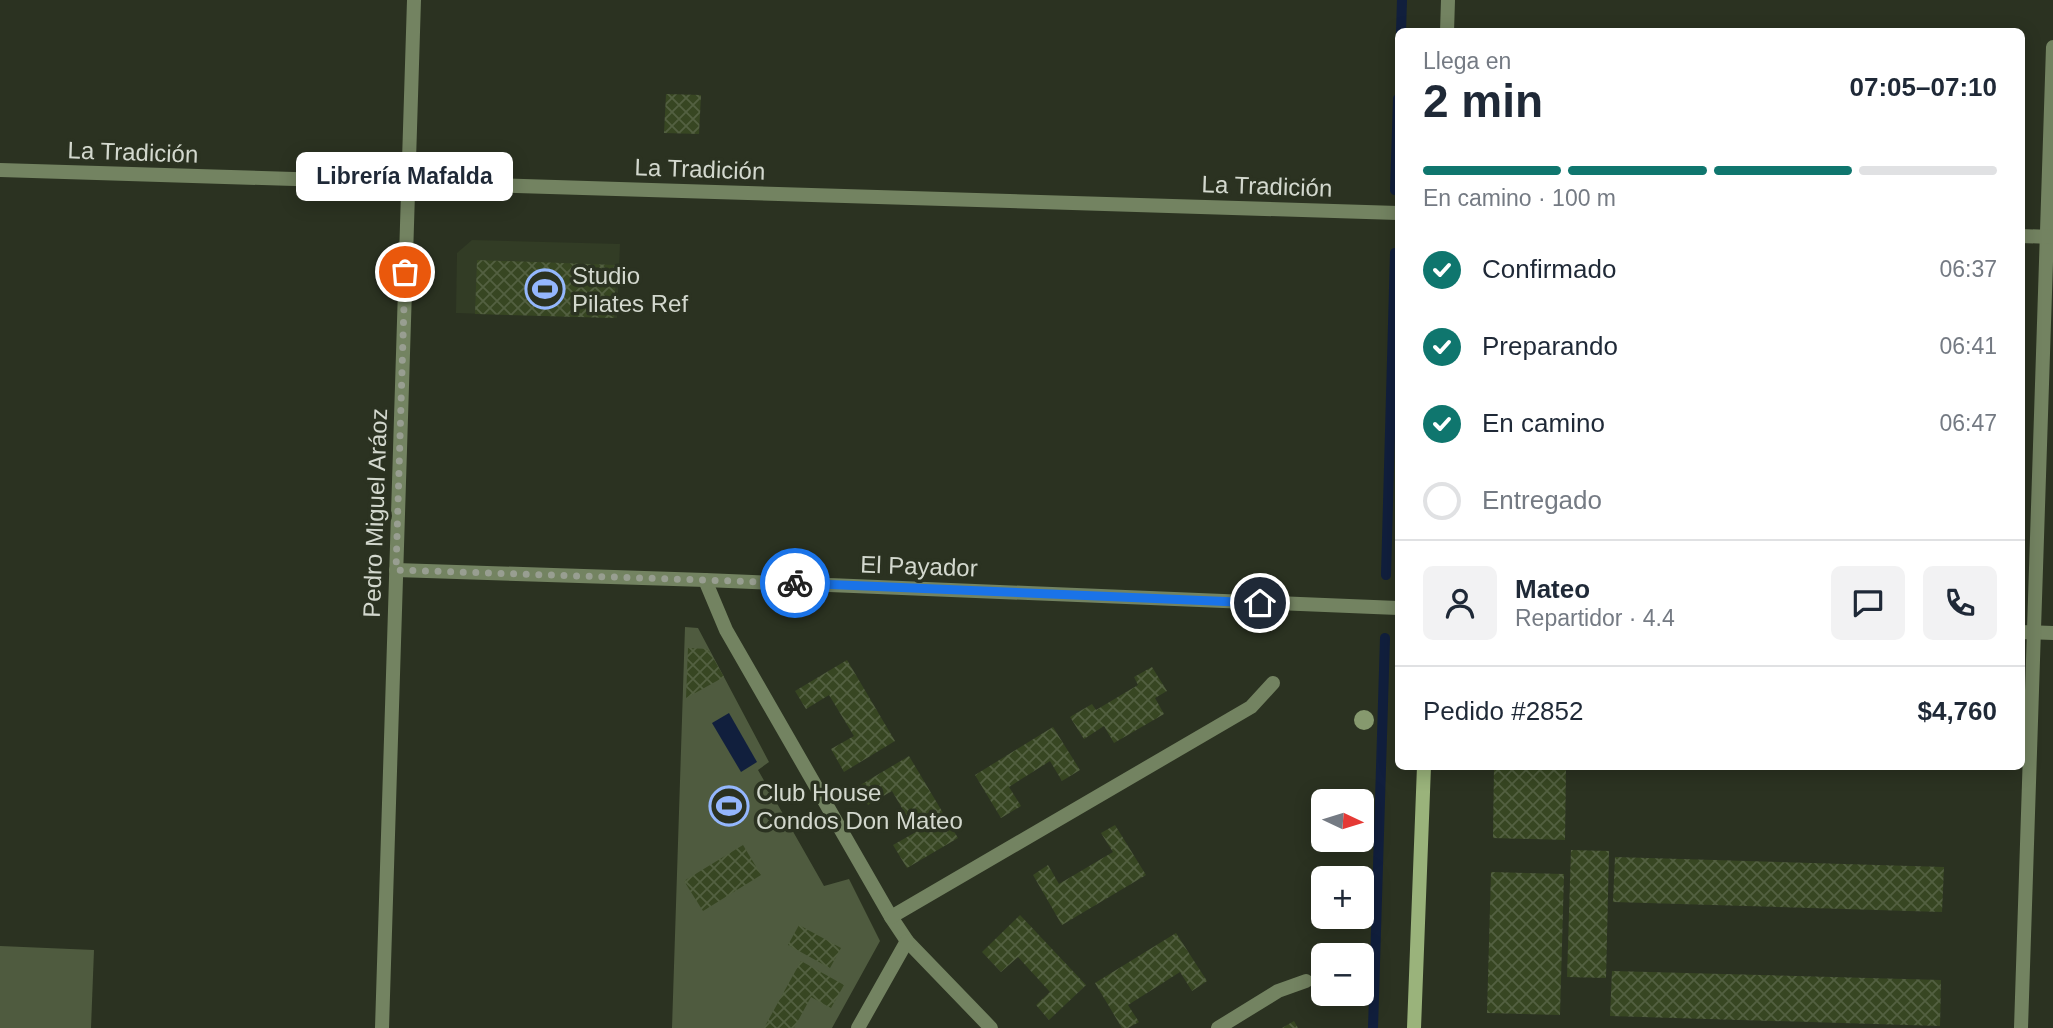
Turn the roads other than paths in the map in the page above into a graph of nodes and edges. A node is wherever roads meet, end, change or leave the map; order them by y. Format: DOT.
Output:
graph roads {
  1 [pos="414,0"];
  2 [pos="1448,0"];
  3 [pos="1447,28"];
  4 [pos="2053,47"];
  5 [pos="0,170"];
  6 [pos="408,183"];
  7 [pos="1395,213"];
  8 [pos="2025,236"];
  9 [pos="2050,237"];
  10 [pos="396,570"];
  11 [pos="705,580"];
  12 [pos="1395,608"];
  13 [pos="2028,633"];
  14 [pos="2053,634"];
  15 [pos="1273,683"];
  16 [pos="1424,770"];
  17 [pos="891,918"];
  18 [pos="907,941"];
  19 [pos="1306,982"];
  20 [pos="382,1028"];
  21 [pos="858,1028"];
  22 [pos="991,1028"];
  23 [pos="1218,1028"];
  24 [pos="1414,1028"];
  25 [pos="2021,1028"];
  1 -- 6 [label="street, Pedro Miguel Aráoz"];
  2 -- 3 [label="street"];
  4 -- 9 [label="street"];
  5 -- 6 [label="street, La Tradición"];
  6 -- 7 [label="street, La Tradición"];
  6 -- 10 [label="street, Pedro Miguel Aráoz"];
  8 -- 9 [label="street"];
  9 -- 13 [label="street"];
  10 -- 11 [label="street, El Payador"];
  10 -- 20 [label="street, Pedro Miguel Aráoz"];
  11 -- 12 [label="street, El Payador"];
  11 -- 17 [label="street"];
  13 -- 14 [label="street"];
  13 -- 25 [label="street"];
  15 -- 17 [label="street"];
  16 -- 24 [label="main road"];
  17 -- 18 [label="street"];
  18 -- 21 [label="street"];
  18 -- 22 [label="street"];
  19 -- 23 [label="street"];
}
